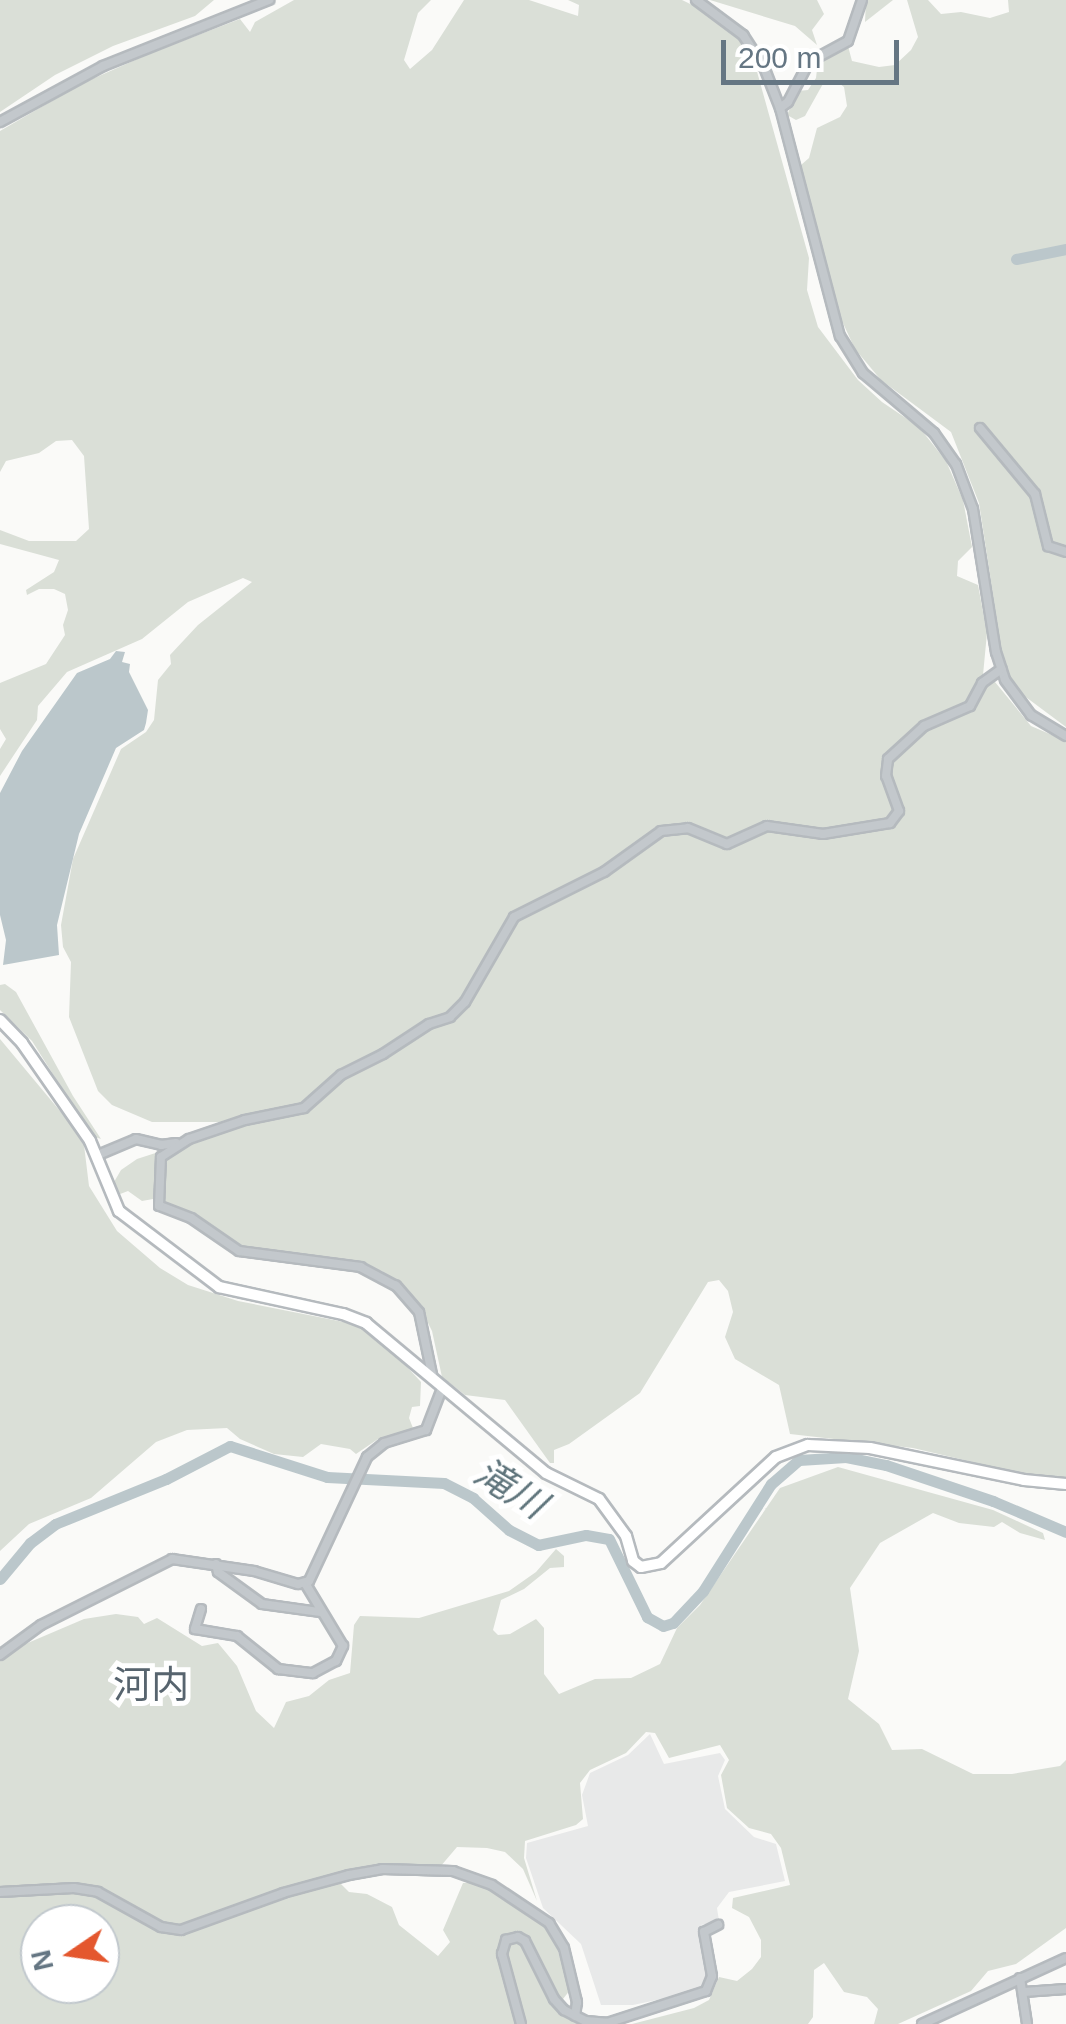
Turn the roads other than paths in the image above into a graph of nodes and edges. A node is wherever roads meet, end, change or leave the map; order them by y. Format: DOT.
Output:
graph roads {
  1 [pos="270,0"];
  2 [pos="696,0"];
  3 [pos="862,0"];
  4 [pos="780,108"];
  5 [pos="0,122"];
  6 [pos="980,428"];
  7 [pos="1066,552"];
  8 [pos="1000,670"];
  9 [pos="1066,736"];
  10 [pos="0,1020"];
  11 [pos="181,1142"];
  12 [pos="98,1155"];
  13 [pos="433,1378"];
  14 [pos="443,1386"];
  15 [pos="1066,1484"];
  16 [pos="216,1564"];
  17 [pos="305,1583"];
  18 [pos="201,1610"];
  19 [pos="320,1612"];
  20 [pos="0,1654"];
  21 [pos="0,1892"];
  22 [pos="718,1924"];
  23 [pos="1066,1958"];
  24 [pos="1020,1978"];
  25 [pos="1066,1988"];
  26 [pos="1024,1992"];
  27 [pos="575,2016"];
  28 [pos="521,2024"];
  29 [pos="922,2024"];
  30 [pos="1027,2024"];
  1 -- 5 [label="street"];
  2 -- 4 [label="street"];
  3 -- 4 [label="street"];
  4 -- 8 [label="street"];
  6 -- 7 [label="street"];
  8 -- 9 [label="street"];
  8 -- 11 [label="street"];
  10 -- 12 [label="main road"];
  11 -- 12 [label="street"];
  11 -- 13 [label="street"];
  12 -- 13 [label="main road"];
  13 -- 14 [label="main road"];
  14 -- 15 [label="main road"];
  14 -- 17 [label="street"];
  16 -- 17 [label="street"];
  16 -- 19 [label="street"];
  16 -- 20 [label="street"];
  17 -- 19 [label="street"];
  18 -- 19 [label="street"];
  21 -- 27 [label="street"];
  22 -- 27 [label="street"];
  23 -- 24 [label="street"];
  24 -- 26 [label="street"];
  24 -- 29 [label="street"];
  25 -- 26 [label="street"];
  26 -- 30 [label="street"];
  27 -- 28 [label="street"];
}
